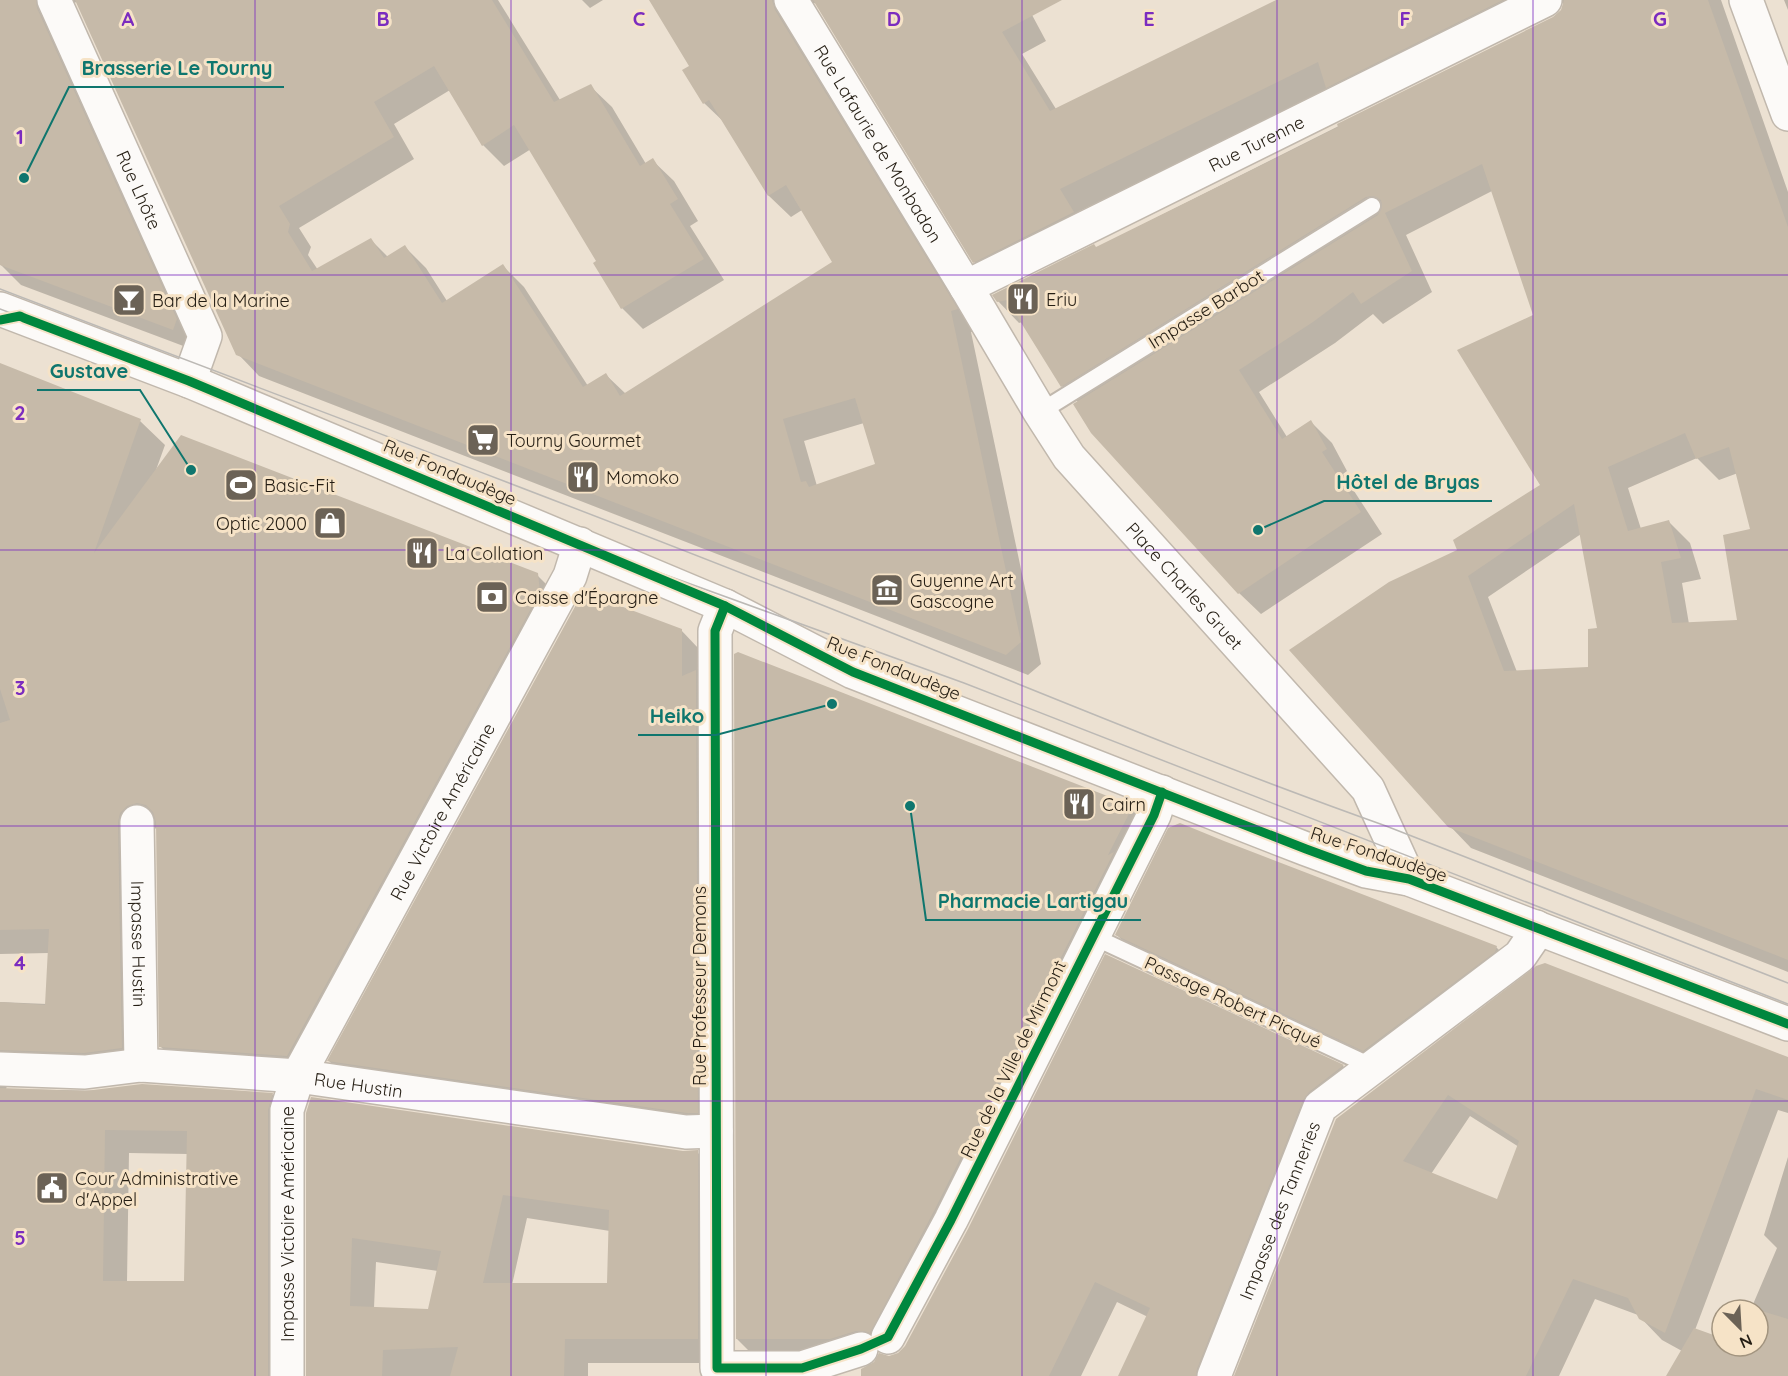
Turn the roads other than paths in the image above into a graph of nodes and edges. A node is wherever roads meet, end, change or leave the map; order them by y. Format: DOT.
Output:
graph roads {
  1 [pos="54,0"];
  2 [pos="791,0"];
  3 [pos="1545,0"];
  4 [pos="1746,0"];
  5 [pos="1788,114"];
  6 [pos="1372,206"];
  7 [pos="966,287"];
  8 [pos="0,309"];
  9 [pos="189,381"];
  10 [pos="1040,412"];
  11 [pos="580,544"];
  12 [pos="725,606"];
  13 [pos="1162,792"];
  14 [pos="137,822"];
  15 [pos="1409,879"];
  16 [pos="1536,927"];
  17 [pos="1092,936"];
  18 [pos="1788,1024"];
  19 [pos="141,1065"];
  20 [pos="1373,1067"];
  21 [pos="0,1069"];
  22 [pos="298,1076"];
  23 [pos="716,1131"];
  24 [pos="802,1368"];
  25 [pos="287,1376"];
  26 [pos="1214,1376"];
  1 -- 9 [label="street, Rue Lhôte"];
  2 -- 7 [label="street, Rue Lafaurie de Monbadon"];
  3 -- 7 [label="street, Rue Turenne"];
  4 -- 5 [label="street"];
  6 -- 10 [label="lane, Impasse Barbot"];
  7 -- 10 [label="street, Place Charles Gruet"];
  8 -- 9 [label="street, Rue Fondaudège"];
  9 -- 11 [label="street, Rue Fondaudège"];
  10 -- 15 [label="street, Place Charles Gruet"];
  11 -- 12 [label="street, Rue Fondaudège"];
  11 -- 22 [label="street, Rue Victoire Américaine"];
  12 -- 13 [label="street, Rue Fondaudège"];
  12 -- 23 [label="street, Rue Professeur Demons"];
  13 -- 15 [label="street, Rue Fondaudège"];
  13 -- 17 [label="street, Rue de la Ville de Mirmont"];
  14 -- 19 [label="street, Impasse Hustin"];
  15 -- 16 [label="street, Rue Fondaudège"];
  16 -- 18 [label="street, Rue Fondaudège"];
  16 -- 20 [label="street, Impasse des Tanneries"];
  17 -- 20 [label="lane, Passage Robert Picqué"];
  17 -- 24 [label="street, Rue de la Ville de Mirmont"];
  19 -- 21 [label="street, Rue Hustin"];
  19 -- 22 [label="street, Rue Hustin"];
  20 -- 26 [label="street, Impasse des Tanneries"];
  22 -- 23 [label="street, Rue Hustin"];
  22 -- 25 [label="street, Impasse Victoire Américaine"];
  23 -- 24 [label="street, Rue Professeur Demons"];
}
